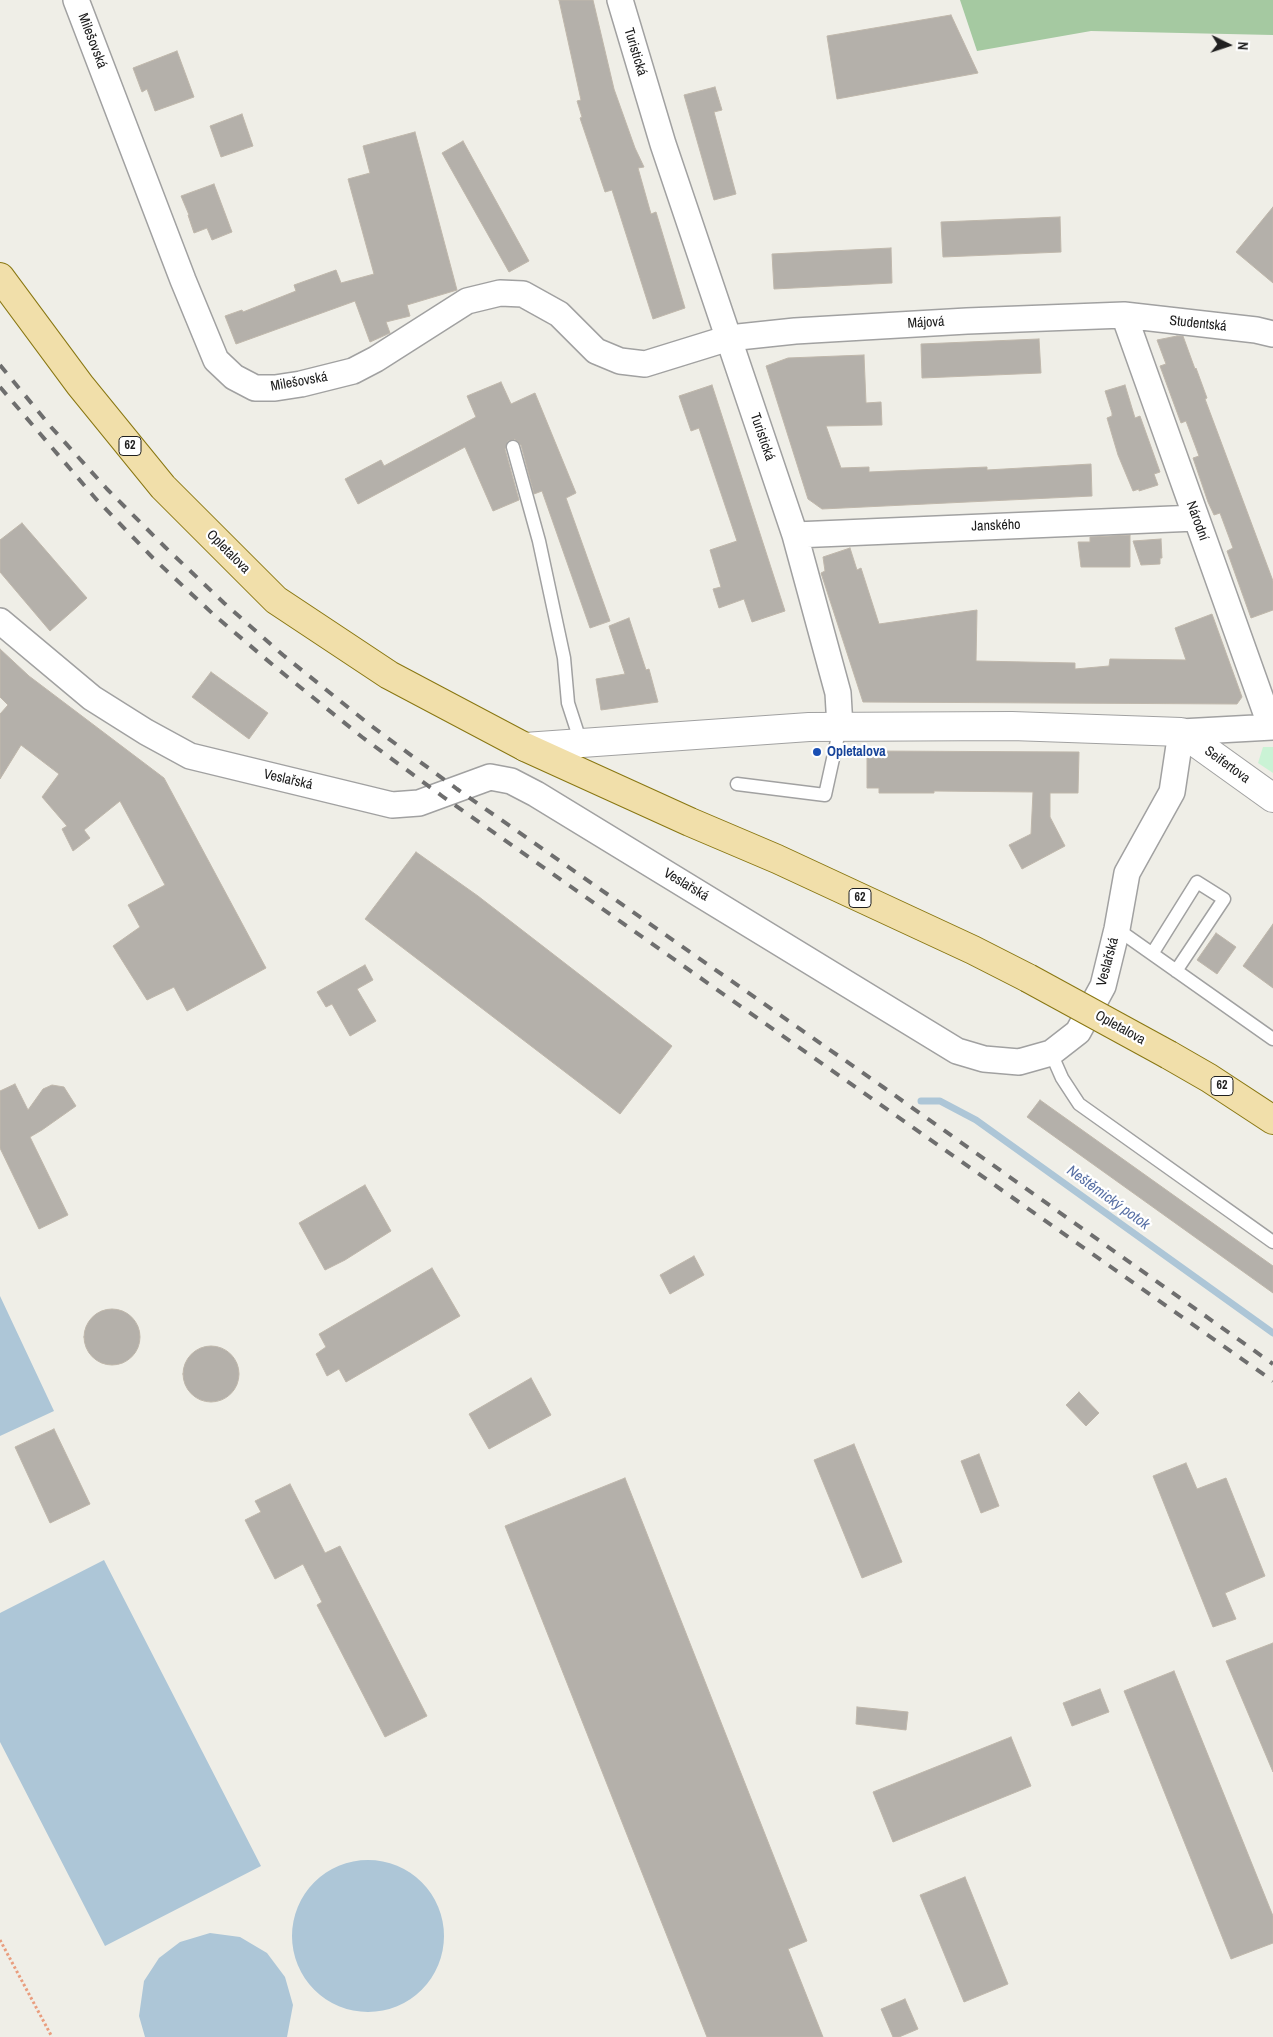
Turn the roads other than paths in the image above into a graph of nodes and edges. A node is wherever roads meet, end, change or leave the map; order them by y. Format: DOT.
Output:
graph roads {
  1 [pos="76,0"];
  2 [pos="620,0"];
  3 [pos="0,277"];
  4 [pos="1124,315"];
  5 [pos="1273,334"];
  6 [pos="729,338"];
  7 [pos="513,447"];
  8 [pos="1196,518"];
  9 [pos="795,535"];
  10 [pos="0,621"];
  11 [pos="1272,727"];
  12 [pos="840,728"];
  13 [pos="1181,732"];
  14 [pos="581,743"];
  15 [pos="525,747"];
  16 [pos="737,784"];
  17 [pos="1273,798"];
  18 [pos="1117,929"];
  19 [pos="1152,954"];
  20 [pos="1176,971"];
  21 [pos="1273,1039"];
  22 [pos="1050,1053"];
  23 [pos="1273,1120"];
  24 [pos="1273,1242"];
  1 -- 6 [label="street, Milešovská"];
  2 -- 6 [label="street, Turistická"];
  3 -- 15 [label="main road, Opletalova / 62"];
  4 -- 5 [label="street, Studentská"];
  4 -- 6 [label="street, Májová"];
  4 -- 8 [label="street, Národní"];
  6 -- 9 [label="street, Turistická"];
  7 -- 14 [label="lane"];
  8 -- 9 [label="street, Janského"];
  8 -- 11 [label="street, Národní"];
  9 -- 12 [label="street, Turistická"];
  10 -- 22 [label="street, Veslařská"];
  11 -- 13 [label="street"];
  12 -- 13 [label="street"];
  12 -- 14 [label="street"];
  12 -- 16 [label="lane, Turistická"];
  13 -- 17 [label="street, Seifertova"];
  13 -- 18 [label="street, Veslařská"];
  14 -- 15 [label="street"];
  15 -- 23 [label="main road, Opletalova / 62, bridge"];
  18 -- 19 [label="lane"];
  18 -- 22 [label="street, Veslařská"];
  19 -- 20 [label="lane"];
  19 -- 20 [label="lane"];
  20 -- 21 [label="lane"];
  22 -- 24 [label="lane"];
}
